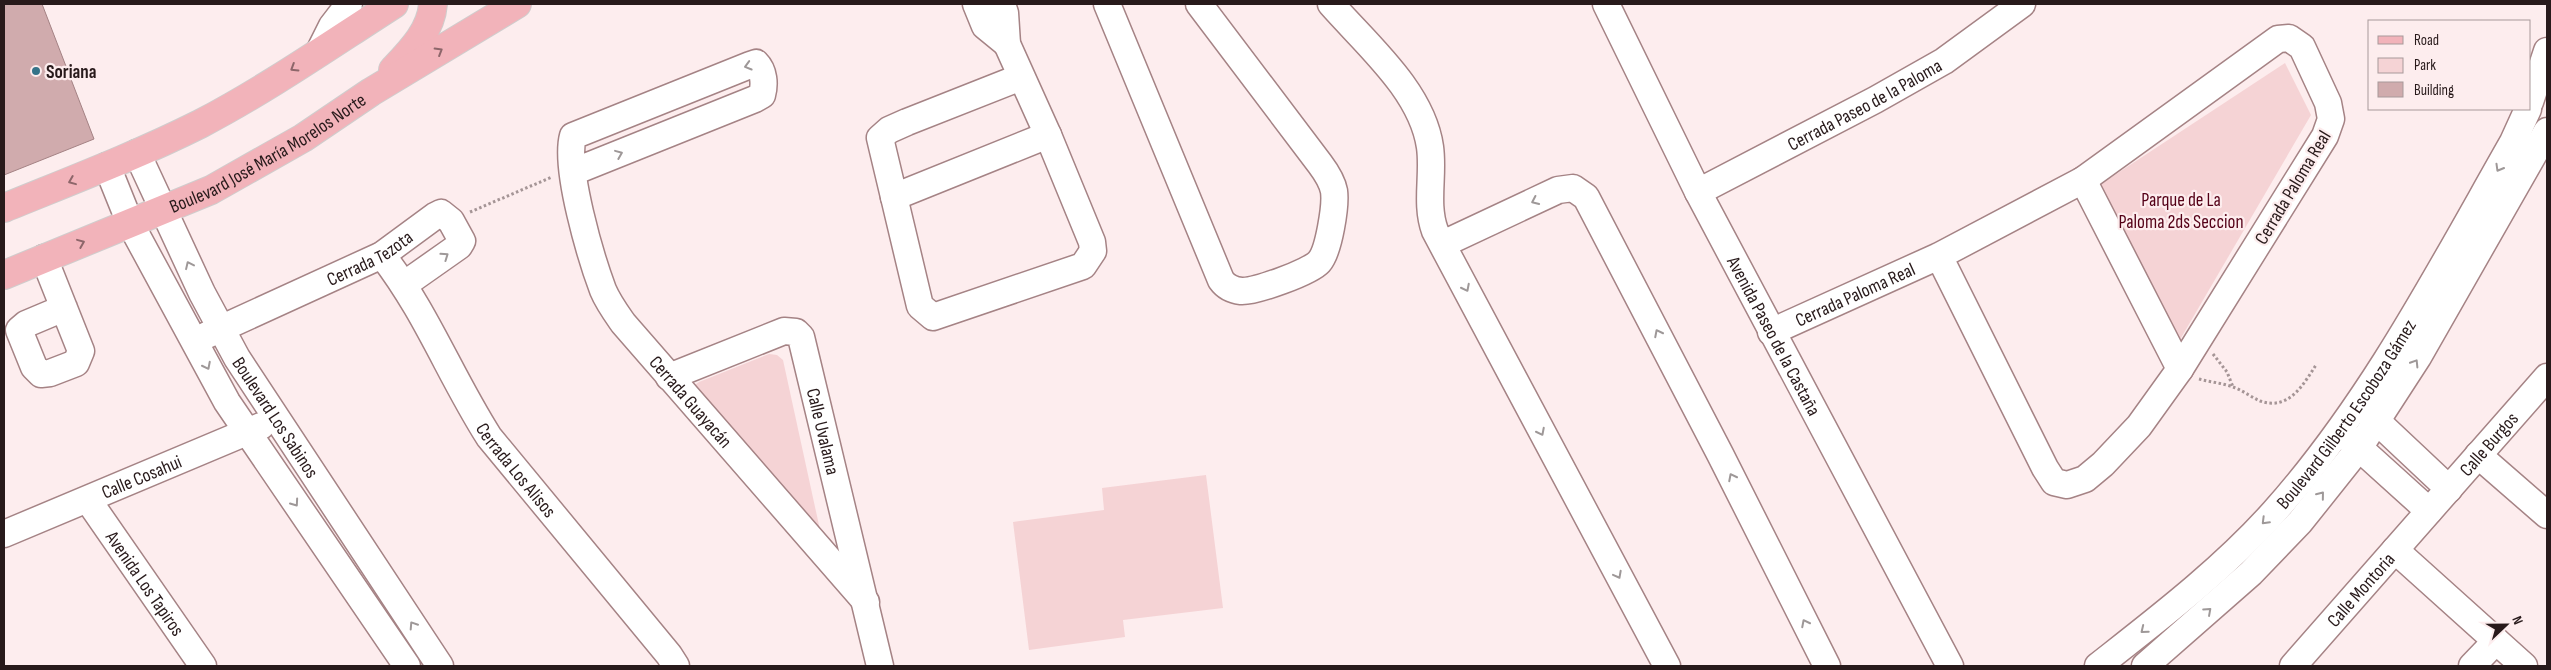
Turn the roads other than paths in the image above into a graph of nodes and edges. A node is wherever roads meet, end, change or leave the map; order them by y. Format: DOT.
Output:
graph roads {
  1 [pos="349,4"];
  2 [pos="394,4"];
  3 [pos="433,4"];
  4 [pos="517,4"];
  5 [pos="976,4"];
  6 [pos="1002,4"];
  7 [pos="1107,4"];
  8 [pos="1199,4"];
  9 [pos="1331,4"];
  10 [pos="1606,4"];
  11 [pos="2022,4"];
  12 [pos="1007,44"];
  13 [pos="2547,50"];
  14 [pos="319,52"];
  15 [pos="1021,77"];
  16 [pos="371,92"];
  17 [pos="2533,111"];
  18 [pos="1048,135"];
  19 [pos="2513,142"];
  20 [pos="2544,144"];
  21 [pos="137,153"];
  22 [pos="107,166"];
  23 [pos="573,172"];
  24 [pos="2083,180"];
  25 [pos="1698,192"];
  26 [pos="894,197"];
  27 [pos="4,208"];
  28 [pos="163,210"];
  29 [pos="130,223"];
  30 [pos="1444,244"];
  31 [pos="382,255"];
  32 [pos="1939,256"];
  33 [pos="44,258"];
  34 [pos="4,275"];
  35 [pos="405,284"];
  36 [pos="202,293"];
  37 [pos="176,306"];
  38 [pos="64,308"];
  39 [pos="221,328"];
  40 [pos="1771,332"];
  41 [pos="195,341"];
  42 [pos="2180,369"];
  43 [pos="668,377"];
  44 [pos="2547,377"];
  45 [pos="2369,413"];
  46 [pos="278,419"];
  47 [pos="246,433"];
  48 [pos="2350,439"];
  49 [pos="2478,455"];
  50 [pos="2417,458"];
  51 [pos="2398,483"];
  52 [pos="2449,489"];
  53 [pos="88,500"];
  54 [pos="2429,511"];
  55 [pos="2547,515"];
  56 [pos="4,534"];
  57 [pos="2395,550"];
  58 [pos="866,602"];
  59 [pos="2496,641"];
  60 [pos="2111,662"];
  61 [pos="203,666"];
  62 [pos="407,666"];
  63 [pos="440,666"];
  64 [pos="676,666"];
  65 [pos="880,666"];
  66 [pos="1667,666"];
  67 [pos="1827,666"];
  68 [pos="1950,666"];
  69 [pos="2145,666"];
  70 [pos="2293,666"];
  71 [pos="2472,666"];
  72 [pos="2524,666"];
  1 -- 14 [label="street"];
  2 -- 14 [label="main road"];
  3 -- 16 [label="main road"];
  16 -- 4 [label="main road, Boulevard José María Morelos Norte, one-way"];
  5 -- 12 [label="street"];
  6 -- 12 [label="street"];
  7 -- 8 [label="street"];
  9 -- 30 [label="street"];
  10 -- 25 [label="street, Avenida Paseo de la Castaña"];
  11 -- 25 [label="street, Cerrada Paseo de la Paloma"];
  12 -- 15 [label="street"];
  13 -- 17 [label="street, Boulevard Gilberto Escoboza Gámez"];
  14 -- 21 [label="main road, one-way"];
  15 -- 18 [label="street"];
  15 -- 26 [label="street"];
  16 -- 28 [label="main road, Boulevard José María Morelos Norte"];
  17 -- 19 [label="street, Boulevard Gilberto Escoboza Gámez"];
  18 -- 26 [label="street"];
  18 -- 26 [label="street"];
  19 -- 20 [label="street"];
  19 -- 45 [label="street, Boulevard Gilberto Escoboza Gámez, one-way"];
  45 -- 20 [label="street, Boulevard Gilberto Escoboza Gámez, one-way"];
  21 -- 22 [label="main road"];
  21 -- 28 [label="street, Boulevard Los Sabinos"];
  22 -- 27 [label="main road, one-way"];
  22 -- 29 [label="street, Boulevard Los Sabinos"];
  23 -- 23 [label="street, Cerrada Guayacán, one-way"];
  23 -- 43 [label="street, Cerrada Guayacán"];
  24 -- 32 [label="street, Cerrada Paloma Real"];
  24 -- 42 [label="street"];
  24 -- 42 [label="street, Cerrada Paloma Real"];
  25 -- 40 [label="street, Avenida Paseo de la Castaña"];
  28 -- 29 [label="main road, Boulevard José María Morelos Norte"];
  36 -- 28 [label="street, Boulevard Los Sabinos, one-way"];
  33 -- 29 [label="main road, Boulevard José María Morelos Norte, one-way"];
  29 -- 37 [label="street, Boulevard Los Sabinos"];
  30 -- 66 [label="street, one-way"];
  67 -- 30 [label="street, one-way"];
  31 -- 35 [label="street, Cerrada Los Alisos"];
  35 -- 31 [label="street, Cerrada Tezota, one-way"];
  31 -- 39 [label="street, Cerrada Tezota"];
  32 -- 40 [label="street, Cerrada Paloma Real"];
  32 -- 42 [label="street, Cerrada Paloma Real"];
  33 -- 34 [label="main road, Boulevard José María Morelos Norte"];
  33 -- 38 [label="street"];
  35 -- 64 [label="street, Cerrada Los Alisos"];
  36 -- 37 [label="street"];
  36 -- 39 [label="street, Boulevard Los Sabinos"];
  37 -- 41 [label="street, Boulevard Los Sabinos"];
  39 -- 41 [label="street, Cerrada Tezota"];
  39 -- 46 [label="street, Boulevard Los Sabinos"];
  40 -- 68 [label="street, Avenida Paseo de la Castaña"];
  41 -- 47 [label="street, Boulevard Los Sabinos, one-way"];
  43 -- 58 [label="street, Cerrada Guayacán"];
  43 -- 58 [label="street, Calle Uvalama"];
  44 -- 49 [label="street, Calle Burgos"];
  45 -- 48 [label="street, Boulevard Gilberto Escoboza Gámez"];
  45 -- 50 [label="street"];
  46 -- 47 [label="street, Calle Cosahui"];
  63 -- 46 [label="street, Boulevard Los Sabinos, one-way"];
  47 -- 53 [label="street, Calle Cosahui"];
  47 -- 62 [label="street, Boulevard Los Sabinos, one-way"];
  48 -- 51 [label="street"];
  48 -- 60 [label="street, Boulevard Gilberto Escoboza Gámez, one-way"];
  69 -- 48 [label="street, Boulevard Gilberto Escoboza Gámez, one-way"];
  49 -- 52 [label="street, Calle Burgos"];
  49 -- 55 [label="street"];
  50 -- 51 [label="street"];
  50 -- 52 [label="street"];
  51 -- 54 [label="street"];
  52 -- 54 [label="street, Calle Burgos"];
  53 -- 56 [label="street, Calle Cosahui"];
  53 -- 61 [label="street, Avenida Los Tapiros"];
  54 -- 57 [label="street, Calle Montoria"];
  57 -- 59 [label="street"];
  57 -- 70 [label="street, Calle Montoria"];
  58 -- 65 [label="street, Calle Uvalama"];
  59 -- 71 [label="street"];
  59 -- 72 [label="street"];
}
